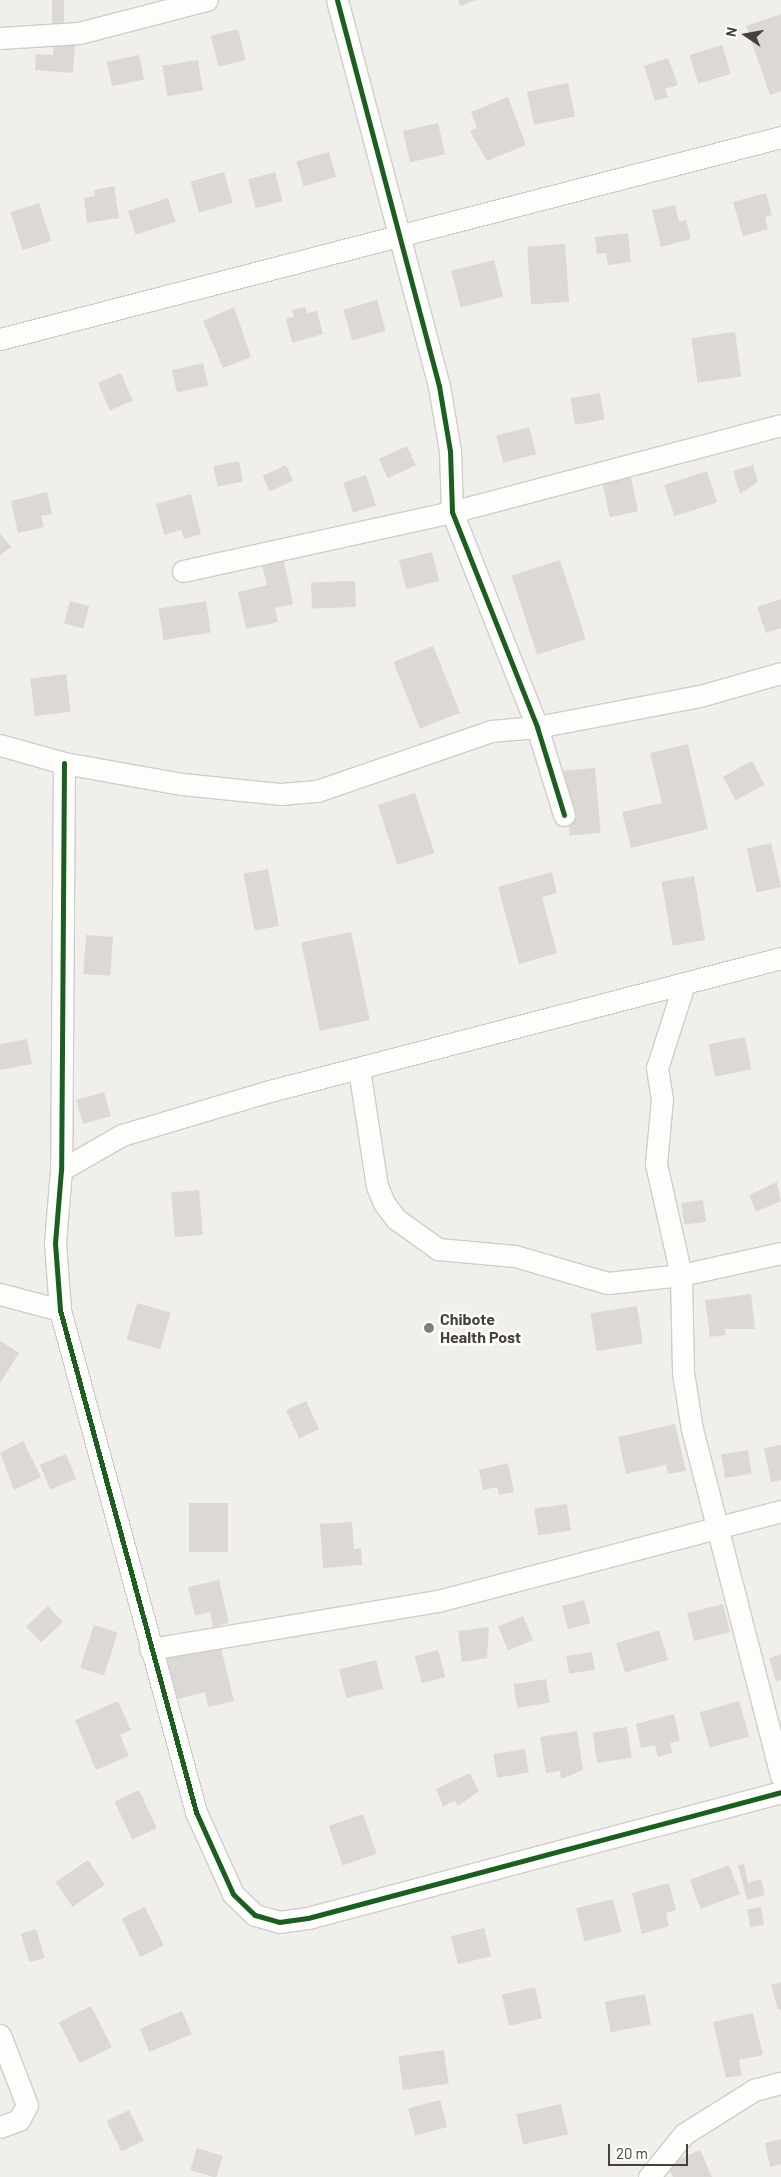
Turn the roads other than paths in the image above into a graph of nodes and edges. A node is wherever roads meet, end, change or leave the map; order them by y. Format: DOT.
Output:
graph roads {
  1 [pos="207,0"];
  2 [pos="337,0"];
  3 [pos="0,38"];
  4 [pos="781,137"];
  5 [pos="398,238"];
  6 [pos="0,339"];
  7 [pos="781,425"];
  8 [pos="452,512"];
  9 [pos="183,572"];
  10 [pos="781,674"];
  11 [pos="537,727"];
  12 [pos="0,744"];
  13 [pos="64,763"];
  14 [pos="564,815"];
  15 [pos="781,958"];
  16 [pos="684,984"];
  17 [pos="359,1069"];
  18 [pos="61,1170"];
  19 [pos="781,1253"];
  20 [pos="681,1275"];
  21 [pos="0,1294"];
  22 [pos="60,1310"];
  23 [pos="781,1511"];
  24 [pos="718,1526"];
  25 [pos="150,1649"];
  26 [pos="781,1776"];
  27 [pos="781,1792"];
  28 [pos="0,2035"];
  29 [pos="781,2083"];
  30 [pos="0,2127"];
  31 [pos="648,2177"];
  1 -- 3 [label="street"];
  2 -- 5 [label="street"];
  4 -- 5 [label="street"];
  5 -- 6 [label="street"];
  5 -- 8 [label="street"];
  7 -- 8 [label="street"];
  8 -- 9 [label="street"];
  8 -- 11 [label="street"];
  10 -- 11 [label="street"];
  11 -- 13 [label="street"];
  11 -- 14 [label="street"];
  12 -- 13 [label="street"];
  13 -- 18 [label="street"];
  15 -- 16 [label="street"];
  16 -- 17 [label="street"];
  16 -- 20 [label="street"];
  17 -- 18 [label="street"];
  17 -- 20 [label="street"];
  18 -- 22 [label="street"];
  19 -- 20 [label="street"];
  20 -- 24 [label="street"];
  21 -- 22 [label="street"];
  22 -- 25 [label="street"];
  23 -- 24 [label="street"];
  24 -- 25 [label="street"];
  24 -- 26 [label="street"];
  25 -- 27 [label="street"];
  28 -- 30 [label="street"];
  29 -- 31 [label="street"];
}
